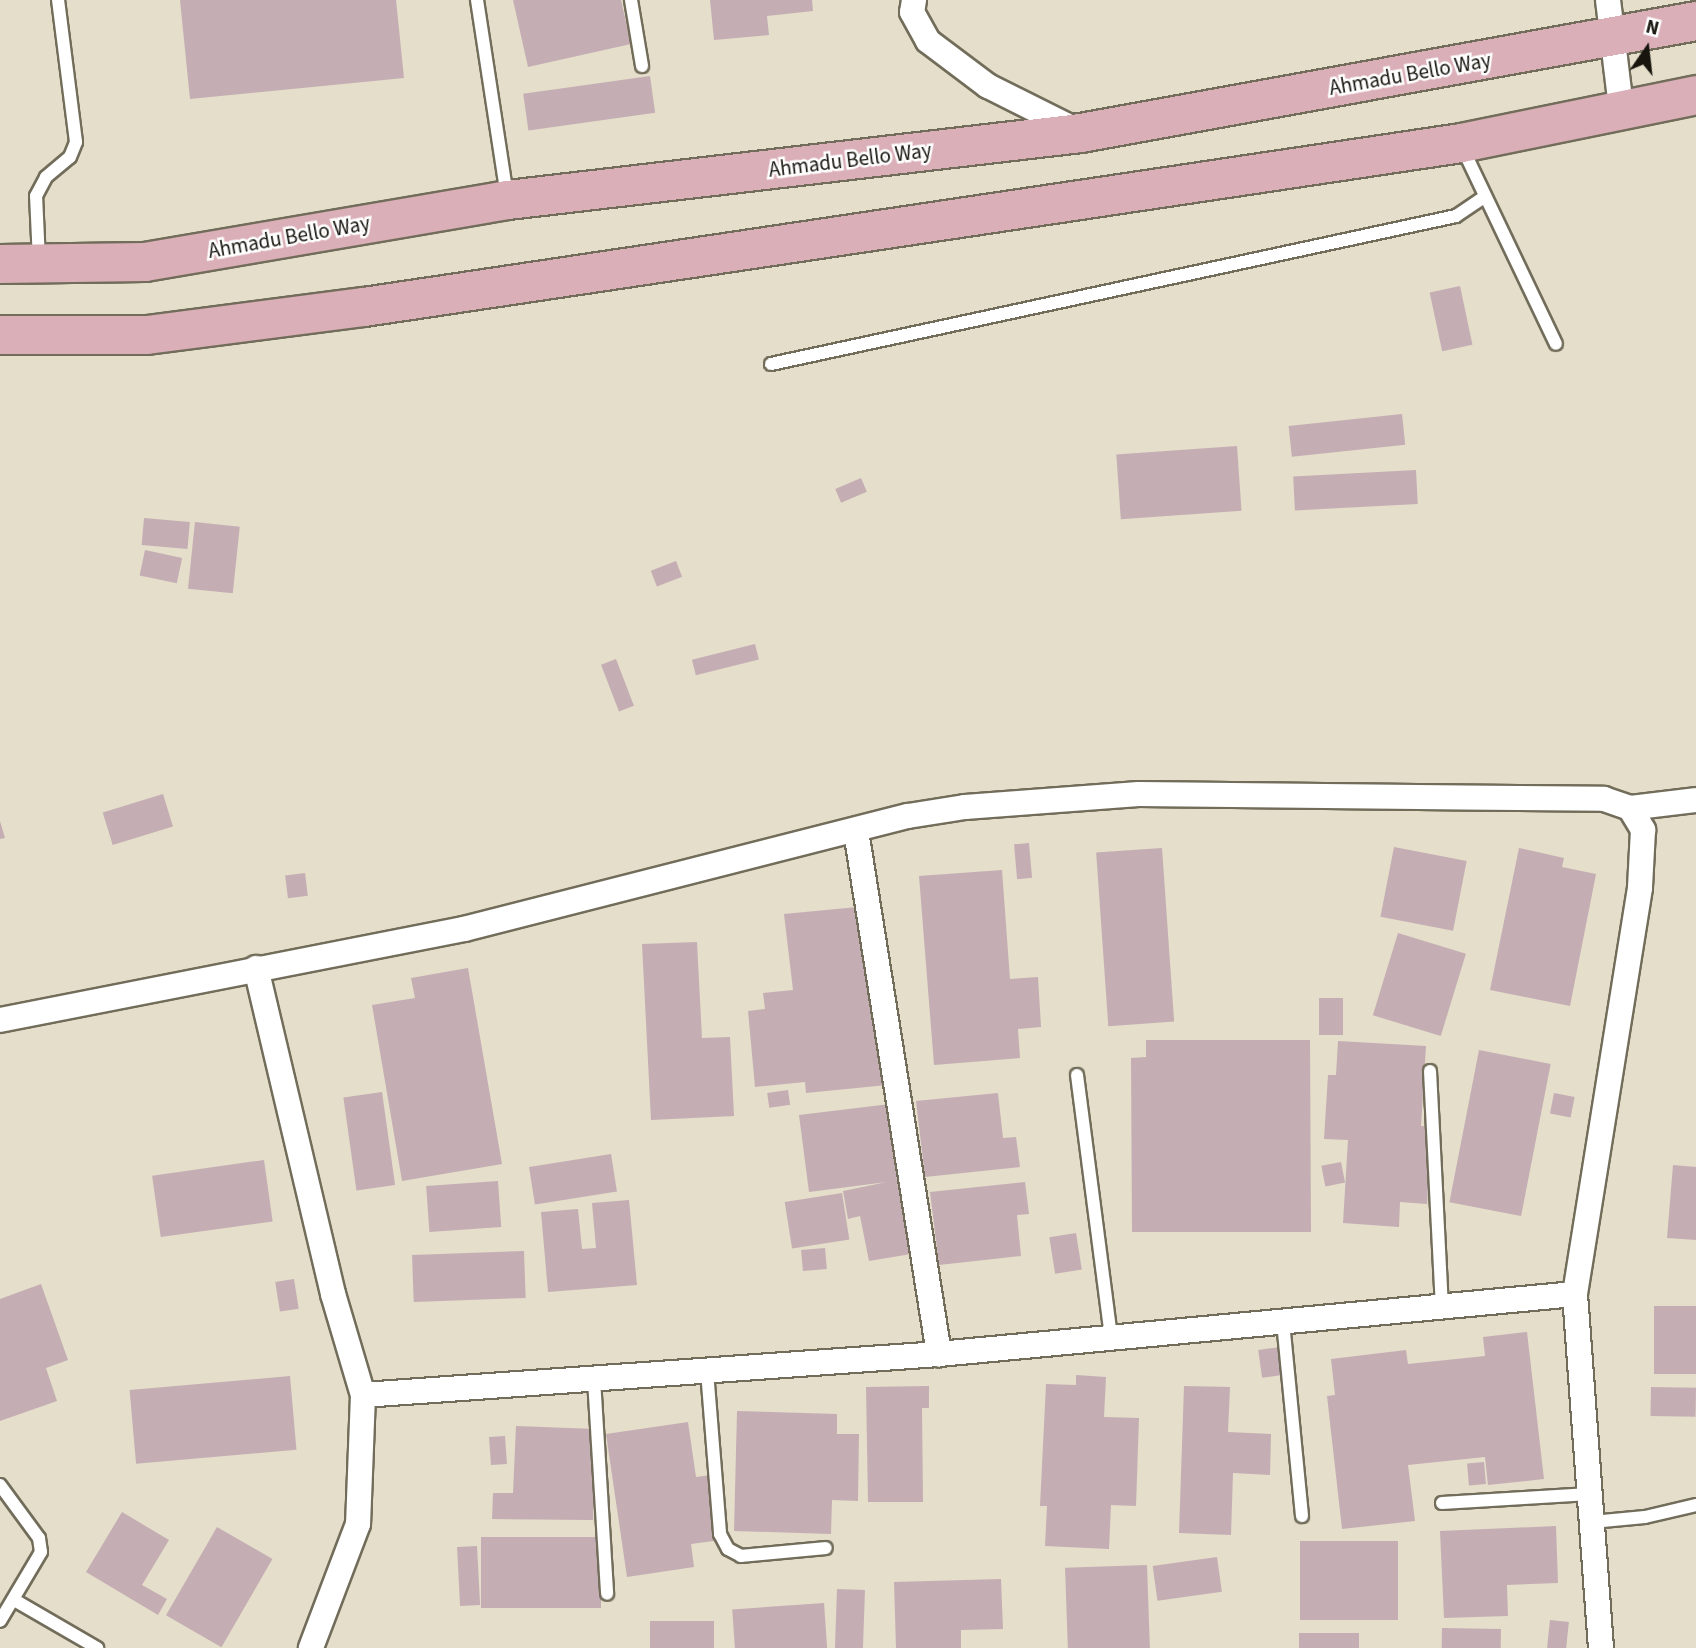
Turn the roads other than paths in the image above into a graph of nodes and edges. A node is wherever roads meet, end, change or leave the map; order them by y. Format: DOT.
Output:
graph roads {
  1 [pos="58,0"];
  2 [pos="477,0"];
  3 [pos="631,0"];
  4 [pos="914,0"];
  5 [pos="1608,0"];
  6 [pos="1696,21"];
  7 [pos="1615,37"];
  8 [pos="642,66"];
  9 [pos="1696,95"];
  10 [pos="1621,108"];
  11 [pos="1081,133"];
  12 [pos="1461,143"];
  13 [pos="1483,198"];
  14 [pos="508,200"];
  15 [pos="39,263"];
  16 [pos="0,264"];
  17 [pos="0,335"];
  18 [pos="1556,344"];
  19 [pos="771,364"];
  20 [pos="1696,800"];
  21 [pos="1630,808"];
  22 [pos="856,831"];
  23 [pos="256,968"];
  24 [pos="0,1020"];
  25 [pos="1430,1071"];
  26 [pos="1077,1075"];
  27 [pos="1575,1294"];
  28 [pos="1442,1307"];
  29 [pos="1283,1322"];
  30 [pos="1111,1337"];
  31 [pos="939,1354"];
  32 [pos="707,1371"];
  33 [pos="594,1378"];
  34 [pos="363,1395"];
  35 [pos="0,1485"];
  36 [pos="1590,1494"];
  37 [pos="1442,1503"];
  38 [pos="1696,1505"];
  39 [pos="1302,1516"];
  40 [pos="1592,1522"];
  41 [pos="826,1548"];
  42 [pos="607,1594"];
  43 [pos="16,1601"];
  44 [pos="0,1621"];
  45 [pos="97,1648"];
  46 [pos="311,1648"];
  47 [pos="1601,1648"];
  1 -- 15 [label="lane"];
  2 -- 14 [label="lane"];
  3 -- 8 [label="lane"];
  4 -- 11 [label="street"];
  5 -- 7 [label="street"];
  6 -- 7 [label="main road, Ahmadu Bello Way"];
  7 -- 10 [label="street"];
  7 -- 11 [label="main road, Ahmadu Bello Way"];
  9 -- 10 [label="main road"];
  10 -- 12 [label="main road"];
  11 -- 14 [label="main road, Ahmadu Bello Way"];
  12 -- 13 [label="lane"];
  12 -- 17 [label="main road"];
  13 -- 18 [label="lane"];
  13 -- 19 [label="lane"];
  14 -- 15 [label="main road, Ahmadu Bello Way"];
  15 -- 16 [label="main road, Ahmadu Bello Way"];
  20 -- 21 [label="street"];
  21 -- 22 [label="street"];
  21 -- 27 [label="street"];
  22 -- 23 [label="street"];
  22 -- 31 [label="street"];
  23 -- 24 [label="street"];
  23 -- 34 [label="street"];
  25 -- 28 [label="lane"];
  26 -- 30 [label="lane"];
  27 -- 28 [label="street"];
  27 -- 36 [label="street"];
  28 -- 29 [label="street"];
  29 -- 30 [label="street"];
  29 -- 39 [label="lane"];
  30 -- 31 [label="street"];
  31 -- 32 [label="street"];
  32 -- 33 [label="street"];
  32 -- 41 [label="lane"];
  33 -- 34 [label="street"];
  33 -- 42 [label="lane"];
  34 -- 46 [label="street"];
  35 -- 43 [label="lane"];
  36 -- 37 [label="lane"];
  36 -- 40 [label="street"];
  38 -- 40 [label="lane"];
  40 -- 47 [label="street"];
  43 -- 44 [label="lane"];
  43 -- 45 [label="lane"];
}
